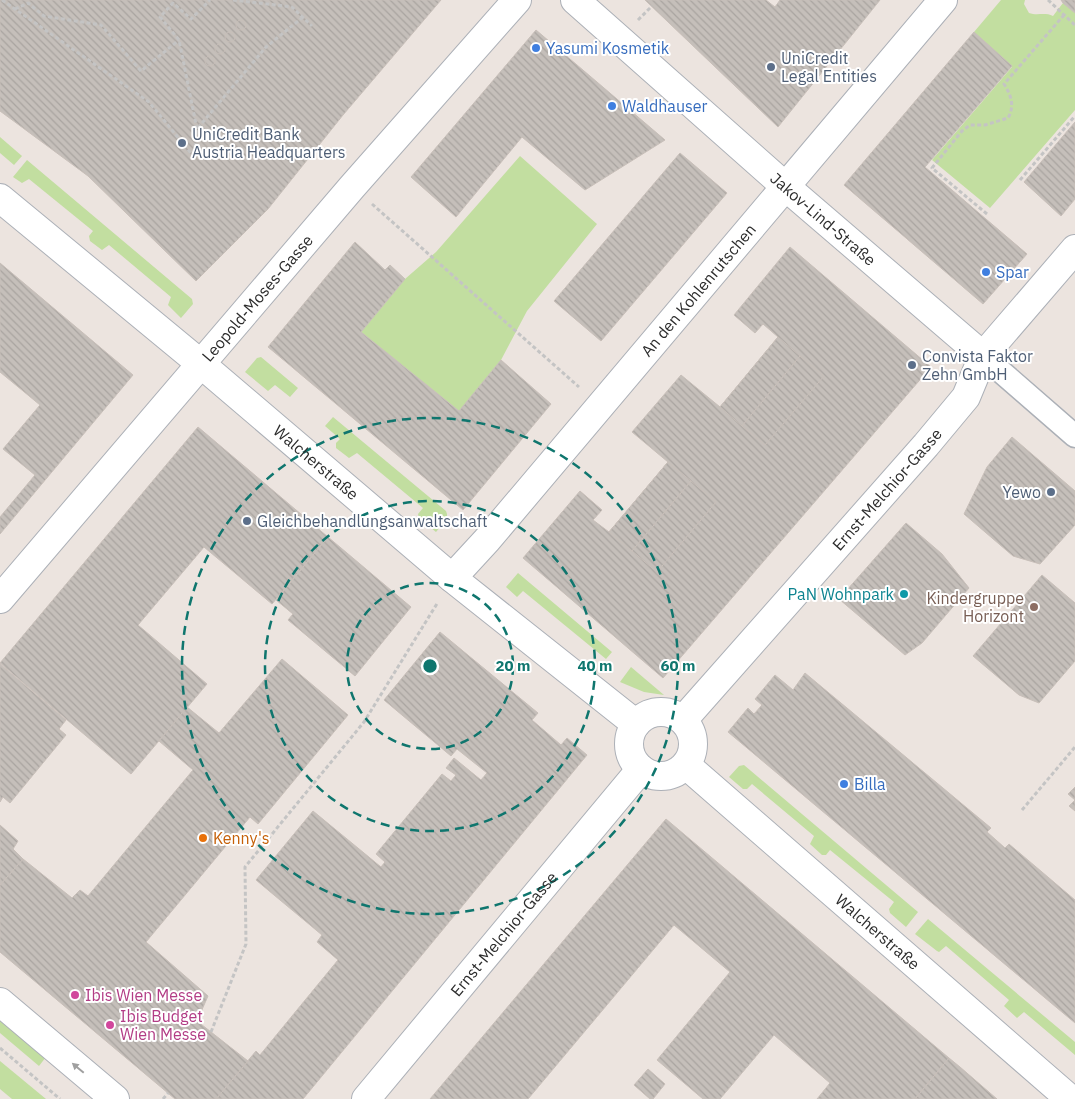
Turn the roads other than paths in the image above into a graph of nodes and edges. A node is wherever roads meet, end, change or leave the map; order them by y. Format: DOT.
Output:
graph roads {
  1 [pos="517,0"];
  2 [pos="575,0"];
  3 [pos="943,0"];
  4 [pos="786,187"];
  5 [pos="0,198"];
  6 [pos="1075,249"];
  7 [pos="983,356"];
  8 [pos="201,364"];
  9 [pos="1075,436"];
  10 [pos="452,578"];
  11 [pos="0,599"];
  12 [pos="683,720"];
  13 [pos="636,724"];
  14 [pos="686,765"];
  15 [pos="641,768"];
  16 [pos="0,1002"];
  17 [pos="115,1099"];
  18 [pos="366,1099"];
  19 [pos="1070,1099"];
  1 -- 8 [label="street, Leopold-Moses-Gasse"];
  2 -- 4 [label="street, Jakov-Lind-Straße"];
  3 -- 4 [label="street, An den Kohlenrutschen"];
  4 -- 7 [label="street, Jakov-Lind-Straße"];
  4 -- 10 [label="street, An den Kohlenrutschen"];
  5 -- 8 [label="street, Walcherstraße"];
  6 -- 7 [label="street, Ernst-Melchior-Gasse"];
  7 -- 9 [label="street, Jakov-Lind-Straße"];
  7 -- 12 [label="street, Ernst-Melchior-Gasse"];
  8 -- 10 [label="street, Walcherstraße"];
  8 -- 11 [label="street, Leopold-Moses-Gasse"];
  10 -- 13 [label="street, Walcherstraße"];
  12 -- 13 [label="street"];
  12 -- 14 [label="street"];
  13 -- 15 [label="street"];
  14 -- 15 [label="street"];
  14 -- 19 [label="street, Walcherstraße"];
  15 -- 18 [label="street, Ernst-Melchior-Gasse"];
  17 -- 16 [label="street, one-way"];
}
